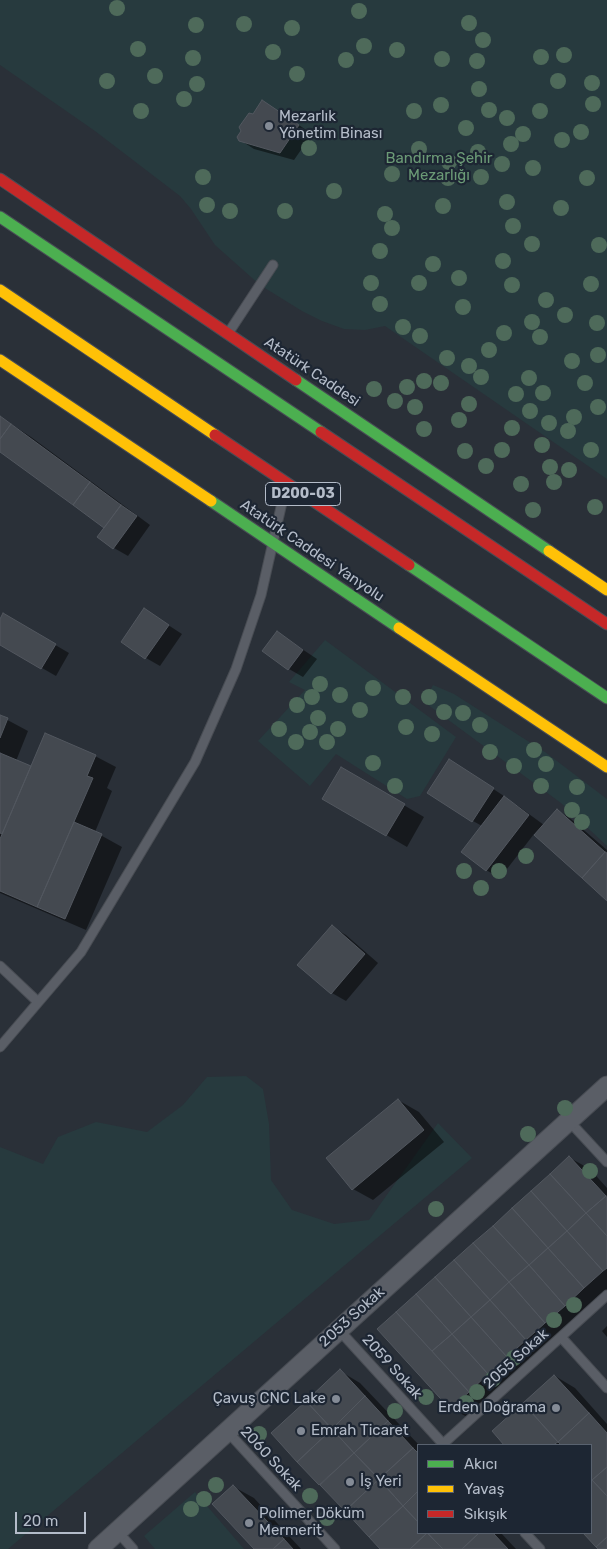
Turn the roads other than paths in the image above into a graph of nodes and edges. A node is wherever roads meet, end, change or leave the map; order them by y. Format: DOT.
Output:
graph roads {
  1 [pos="0,179"];
  2 [pos="0,217"];
  3 [pos="273,265"];
  4 [pos="0,290"];
  5 [pos="228,333"];
  6 [pos="0,360"];
  7 [pos="286,483"];
  8 [pos="272,543"];
  9 [pos="607,590"];
  10 [pos="607,624"];
  11 [pos="607,698"];
  12 [pos="607,767"];
  13 [pos="0,966"];
  14 [pos="38,1002"];
  15 [pos="0,1047"];
  16 [pos="607,1086"];
  17 [pos="569,1121"];
  18 [pos="607,1162"];
  19 [pos="607,1295"];
  20 [pos="339,1330"];
  21 [pos="561,1337"];
  22 [pos="607,1388"];
  23 [pos="227,1431"];
  24 [pos="444,1444"];
  25 [pos="117,1531"];
  26 [pos="526,1534"];
  27 [pos="98,1549"];
  28 [pos="133,1549"];
  29 [pos="335,1549"];
  30 [pos="540,1549"];
  1 -- 5 [label="main road, Atatürk Caddesi"];
  2 -- 10 [label="main road"];
  3 -- 5 [label="lane"];
  4 -- 7 [label="main road, D200-03"];
  5 -- 9 [label="main road, Atatürk Caddesi"];
  6 -- 8 [label="main road, Atatürk Caddesi Yanyolu"];
  7 -- 8 [label="lane"];
  7 -- 11 [label="main road, D200-03"];
  8 -- 12 [label="main road, Atatürk Caddesi Yanyolu"];
  8 -- 14 [label="lane"];
  13 -- 14 [label="lane"];
  14 -- 15 [label="lane"];
  16 -- 17 [label="street, 2053 Sokak"];
  17 -- 18 [label="lane"];
  17 -- 20 [label="street, 2053 Sokak"];
  19 -- 21 [label="lane, 2055 Sokak"];
  20 -- 23 [label="street, 2053 Sokak"];
  20 -- 24 [label="lane, 2059 Sokak"];
  21 -- 22 [label="lane"];
  21 -- 24 [label="lane, 2055 Sokak"];
  23 -- 25 [label="street, 2053 Sokak"];
  23 -- 29 [label="lane, 2060 Sokak"];
  25 -- 27 [label="street, 2053 Sokak"];
  25 -- 28 [label="lane"];
  26 -- 30 [label="lane"];
}
